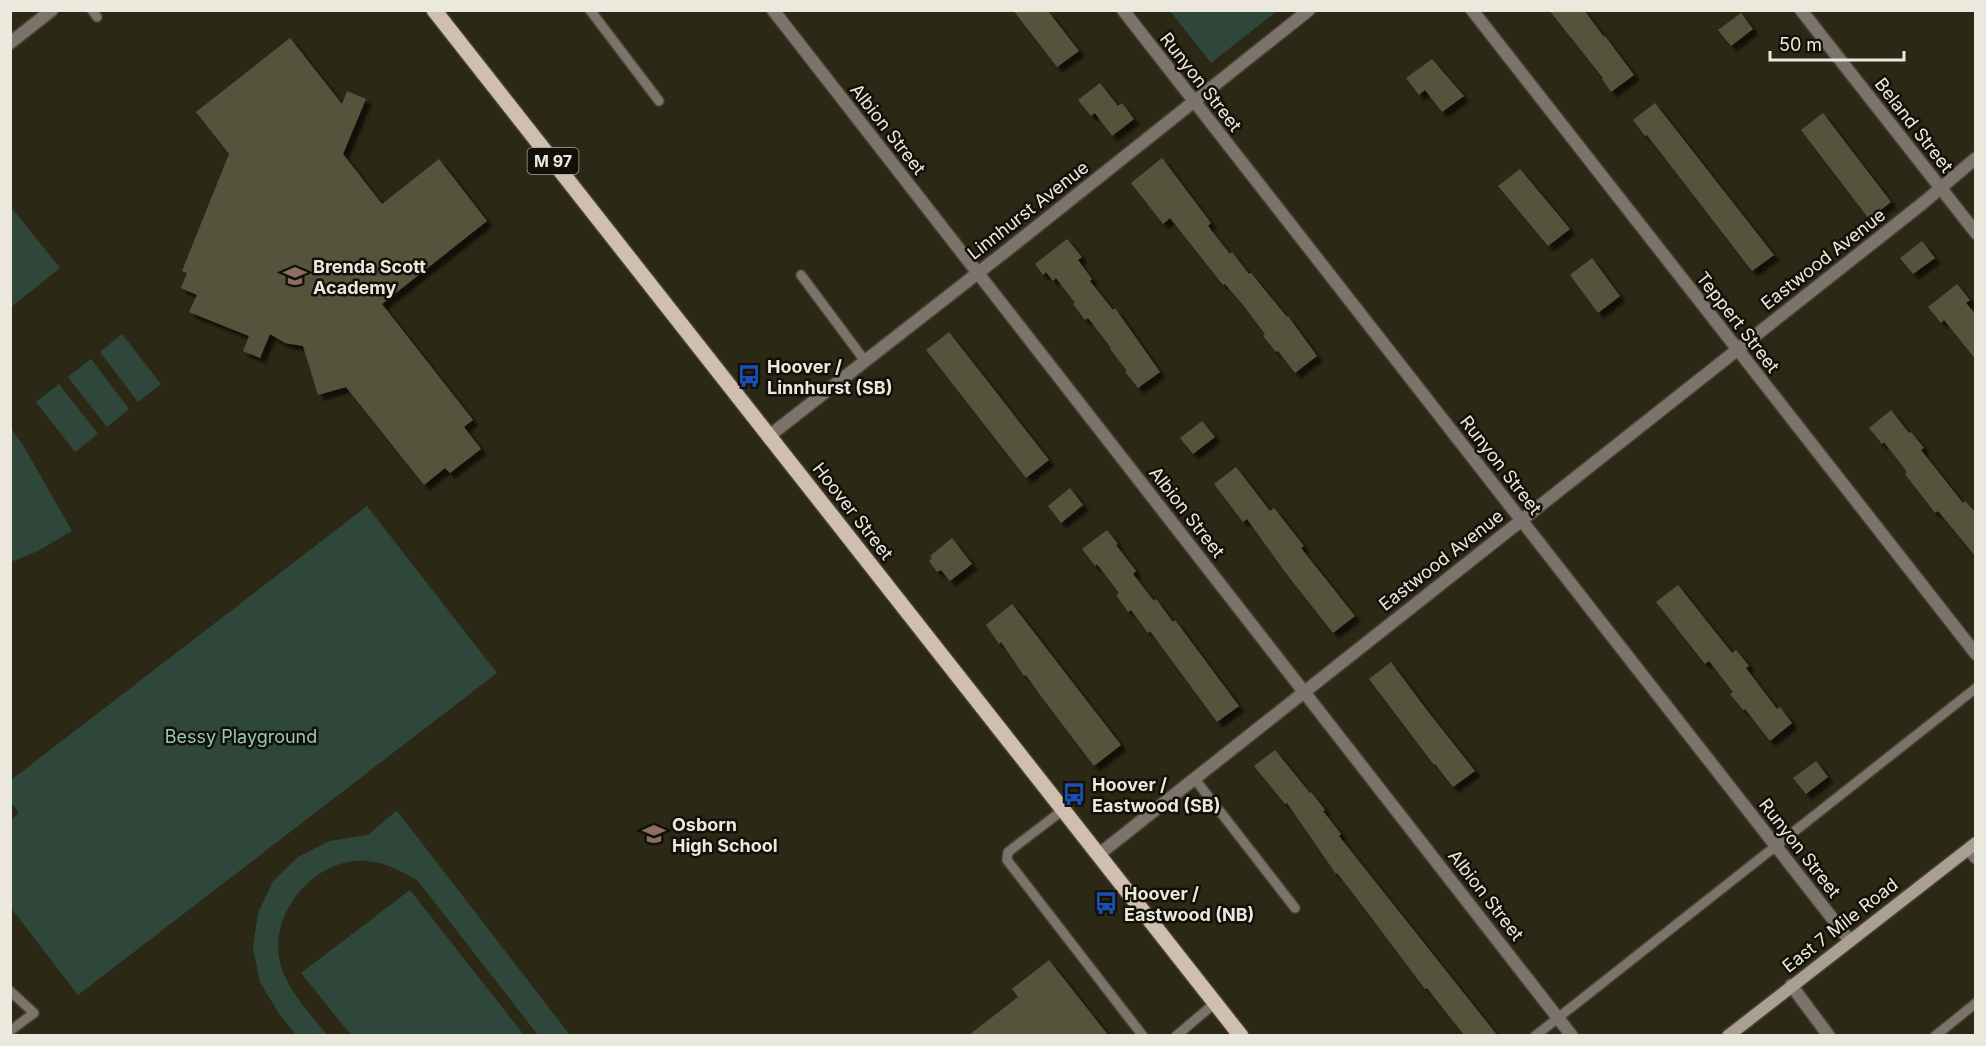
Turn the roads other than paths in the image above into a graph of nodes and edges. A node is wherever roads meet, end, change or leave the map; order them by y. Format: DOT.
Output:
graph roads {
  1 [pos="52,10"];
  2 [pos="590,10"];
  3 [pos="773,10"];
  4 [pos="1123,10"];
  5 [pos="1309,10"];
  6 [pos="1472,10"];
  7 [pos="1801,10"];
  8 [pos="437,11"];
  9 [pos="10,43"];
  10 [pos="659,101"];
  11 [pos="1194,101"];
  12 [pos="1976,158"];
  13 [pos="1940,188"];
  14 [pos="1976,233"];
  15 [pos="977,273"];
  16 [pos="801,275"];
  17 [pos="1737,350"];
  18 [pos="865,361"];
  19 [pos="769,436"];
  20 [pos="1521,520"];
  21 [pos="1976,654"];
  22 [pos="1976,688"];
  23 [pos="1304,691"];
  24 [pos="1194,778"];
  25 [pos="1063,810"];
  26 [pos="1775,845"];
  27 [pos="1973,850"];
  28 [pos="1098,855"];
  29 [pos="1294,908"];
  30 [pos="1850,941"];
  31 [pos="1791,986"];
  32 [pos="10,991"];
  33 [pos="1215,1003"];
  34 [pos="1976,1003"];
  35 [pos="1558,1017"];
  36 [pos="10,1031"];
  37 [pos="1143,1035"];
  38 [pos="1176,1035"];
  39 [pos="1241,1035"];
  40 [pos="1535,1035"];
  41 [pos="1572,1035"];
  42 [pos="1728,1035"];
  43 [pos="1830,1035"];
  44 [pos="1935,1035"];
  1 -- 9 [label="street"];
  2 -- 10 [label="lane"];
  3 -- 15 [label="street, Albion Street"];
  4 -- 11 [label="street, Runyon Street"];
  5 -- 11 [label="street, Linnhurst Avenue"];
  6 -- 17 [label="street, Teppert Street"];
  7 -- 13 [label="street, Beland Street"];
  8 -- 19 [label="main road, Hoover Street / M 97"];
  11 -- 15 [label="street, Linnhurst Avenue"];
  11 -- 20 [label="street, Runyon Street"];
  12 -- 13 [label="street, Eastwood Avenue"];
  13 -- 14 [label="street, Beland Street"];
  13 -- 17 [label="street, Eastwood Avenue"];
  15 -- 18 [label="street, Linnhurst Avenue"];
  15 -- 23 [label="street, Albion Street"];
  16 -- 18 [label="lane"];
  17 -- 20 [label="street, Eastwood Avenue"];
  17 -- 21 [label="street, Teppert Street"];
  18 -- 19 [label="street, Linnhurst Avenue"];
  19 -- 25 [label="main road, Hoover Street / M 97"];
  20 -- 23 [label="street, Eastwood Avenue"];
  20 -- 26 [label="street, Runyon Street"];
  22 -- 26 [label="lane"];
  23 -- 24 [label="street, Eastwood Avenue"];
  23 -- 35 [label="street, Albion Street"];
  24 -- 28 [label="street, Eastwood Avenue"];
  24 -- 29 [label="lane"];
  25 -- 28 [label="main road, Hoover Street / M 97"];
  25 -- 37 [label="lane"];
  26 -- 30 [label="street, Runyon Street"];
  26 -- 35 [label="lane"];
  27 -- 30 [label="street, East 7 Mile Road"];
  28 -- 33 [label="main road, Hoover Street / M 97"];
  30 -- 31 [label="street, East 7 Mile Road"];
  31 -- 42 [label="street, East 7 Mile Road"];
  31 -- 43 [label="street"];
  32 -- 36 [label="lane"];
  33 -- 38 [label="lane"];
  33 -- 39 [label="main road, Hoover Street / M 97"];
  34 -- 44 [label="lane"];
  35 -- 40 [label="lane"];
  35 -- 41 [label="street, Albion Street"];
}
